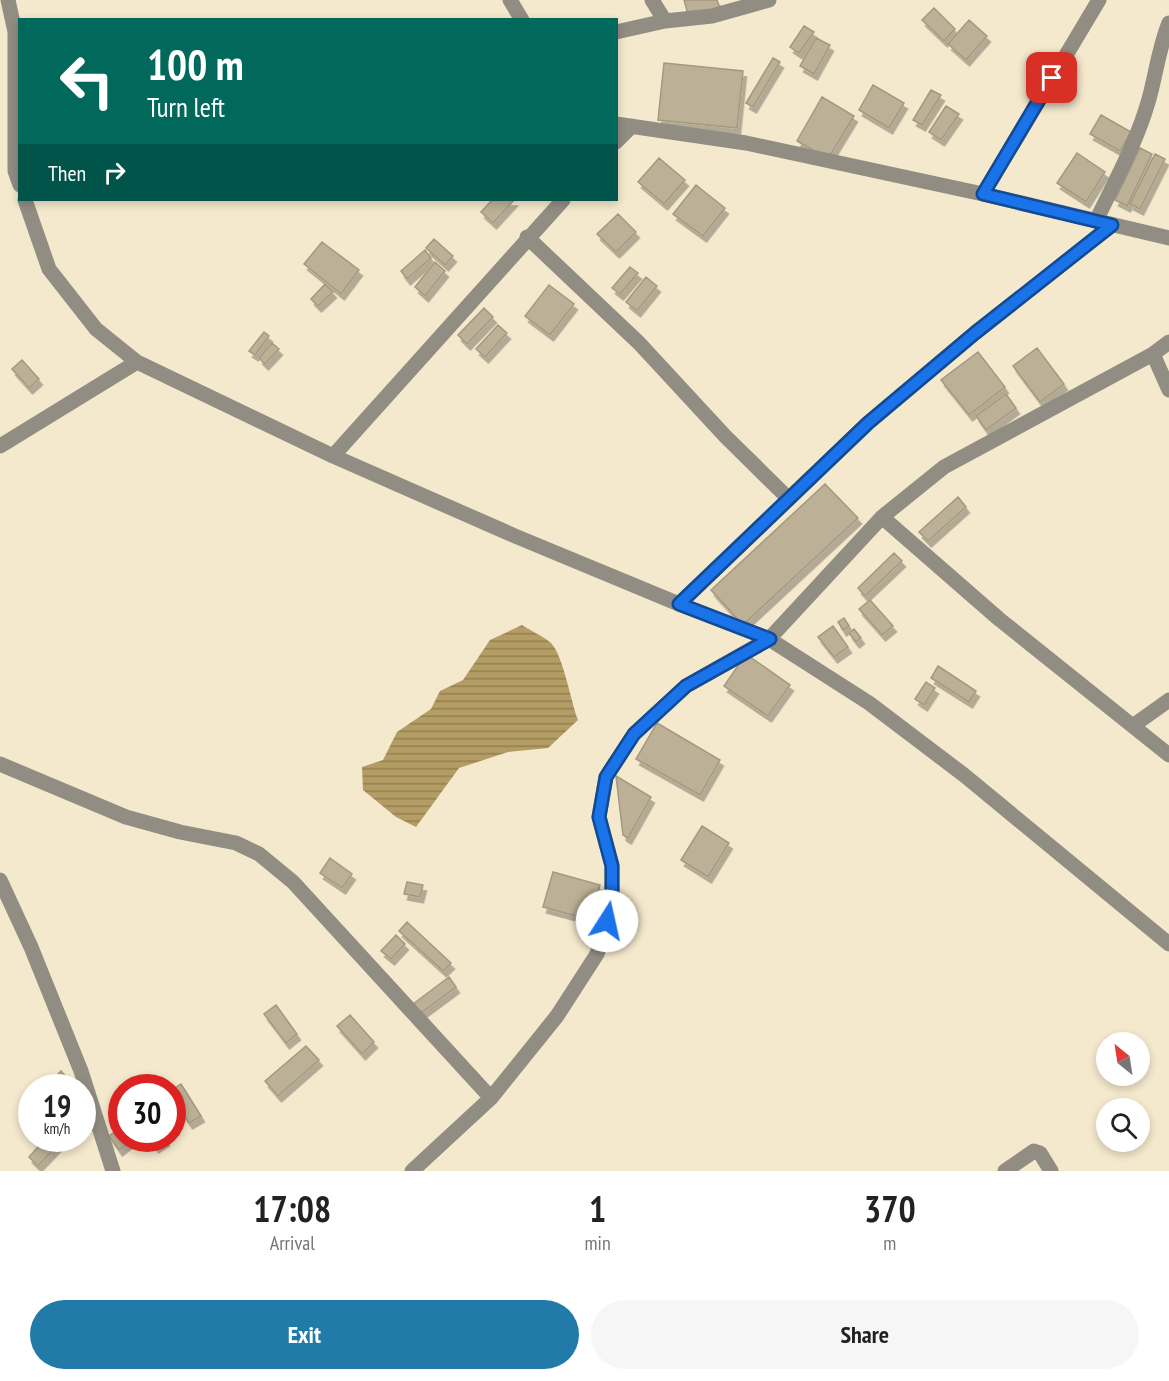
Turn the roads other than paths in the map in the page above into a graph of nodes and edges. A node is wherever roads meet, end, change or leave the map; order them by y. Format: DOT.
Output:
graph roads {
  1 [pos="8,0"];
  2 [pos="510,0"];
  3 [pos="652,0"];
  4 [pos="769,0"];
  5 [pos="1099,0"];
  6 [pos="521,18"];
  7 [pos="665,21"];
  8 [pos="1169,23"];
  9 [pos="618,32"];
  10 [pos="17,33"];
  11 [pos="624,125"];
  12 [pos="18,179"];
  13 [pos="983,194"];
  14 [pos="25,201"];
  15 [pos="561,201"];
  16 [pos="1096,221"];
  17 [pos="1112,225"];
  18 [pos="527,237"];
  19 [pos="1169,238"];
  20 [pos="1169,342"];
  21 [pos="1153,354"];
  22 [pos="136,362"];
  23 [pos="1169,390"];
  24 [pos="0,446"];
  25 [pos="333,456"];
  26 [pos="789,499"];
  27 [pos="882,517"];
  28 [pos="679,604"];
  29 [pos="770,639"];
  30 [pos="1169,700"];
  31 [pos="1134,725"];
  32 [pos="1169,755"];
  33 [pos="0,764"];
  34 [pos="0,880"];
  35 [pos="1169,944"];
  36 [pos="491,1098"];
  37 [pos="113,1171"];
  38 [pos="412,1171"];
  39 [pos="1005,1171"];
  40 [pos="1051,1171"];
  1 -- 10 [label="street"];
  2 -- 6 [label="street"];
  3 -- 7 [label="street"];
  4 -- 7 [label="street"];
  5 -- 13 [label="street"];
  7 -- 9 [label="street"];
  8 -- 16 [label="street"];
  10 -- 12 [label="street"];
  11 -- 13 [label="street"];
  13 -- 16 [label="street"];
  14 -- 22 [label="street"];
  15 -- 18 [label="street"];
  16 -- 17 [label="street"];
  17 -- 19 [label="street"];
  17 -- 26 [label="street"];
  18 -- 25 [label="street"];
  18 -- 26 [label="street"];
  20 -- 21 [label="street"];
  21 -- 23 [label="street"];
  21 -- 27 [label="street"];
  22 -- 24 [label="street"];
  22 -- 25 [label="street"];
  25 -- 28 [label="street"];
  26 -- 28 [label="street"];
  27 -- 29 [label="street"];
  27 -- 31 [label="street"];
  28 -- 29 [label="street"];
  29 -- 35 [label="street"];
  29 -- 36 [label="street"];
  30 -- 31 [label="street"];
  31 -- 32 [label="street"];
  33 -- 36 [label="street"];
  34 -- 37 [label="street"];
  36 -- 38 [label="street"];
  39 -- 40 [label="street"];
}
